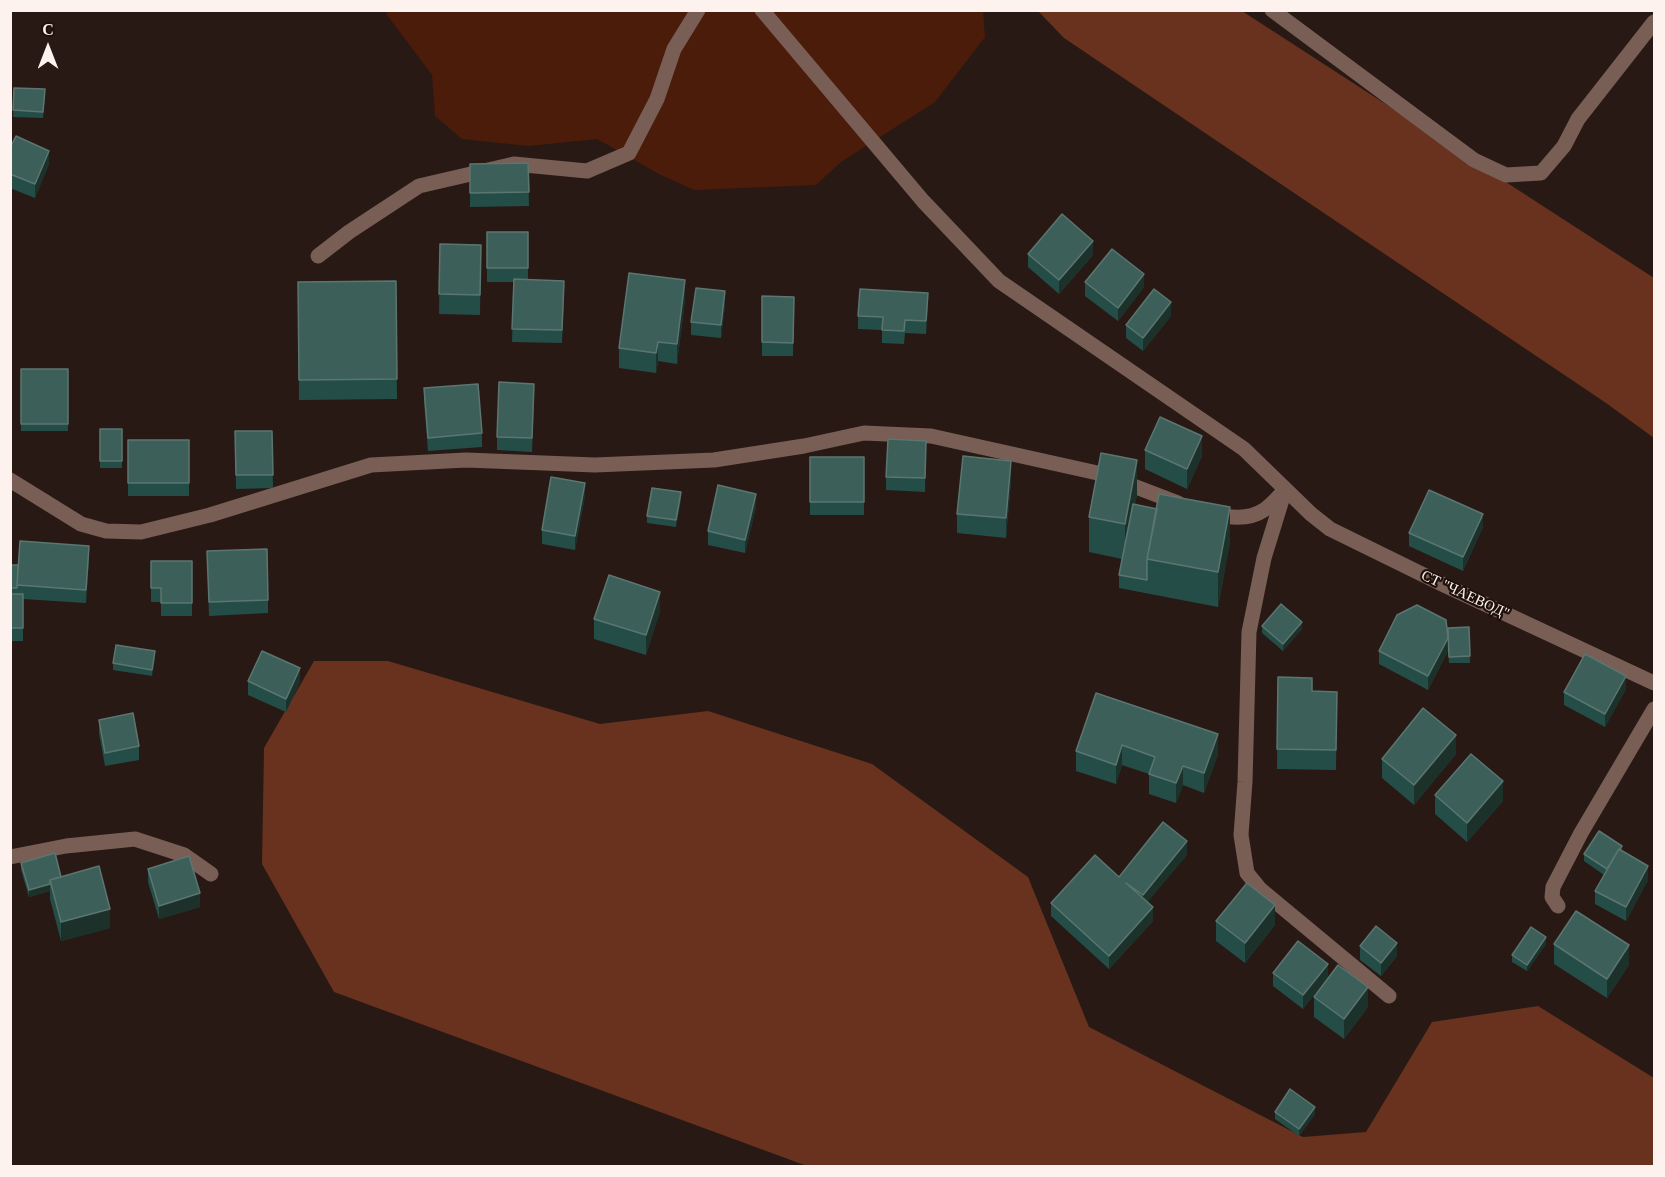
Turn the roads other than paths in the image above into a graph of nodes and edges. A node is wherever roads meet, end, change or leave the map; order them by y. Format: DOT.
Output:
graph roads {
  1 [pos="698,10"];
  2 [pos="762,10"];
  3 [pos="1272,10"];
  4 [pos="1654,22"];
  5 [pos="318,256"];
  6 [pos="10,480"];
  7 [pos="1285,490"];
  8 [pos="1654,683"];
  9 [pos="1654,709"];
  10 [pos="10,857"];
  11 [pos="211,874"];
  12 [pos="1558,906"];
  13 [pos="1389,996"];
  1 -- 5 [label="street"];
  2 -- 7 [label="street, СТ \"ЧАЕВОД\""];
  3 -- 4 [label="street"];
  6 -- 7 [label="street"];
  7 -- 8 [label="street, СТ \"ЧАЕВОД\""];
  7 -- 13 [label="street"];
  9 -- 12 [label="street"];
  10 -- 11 [label="street"];
}
